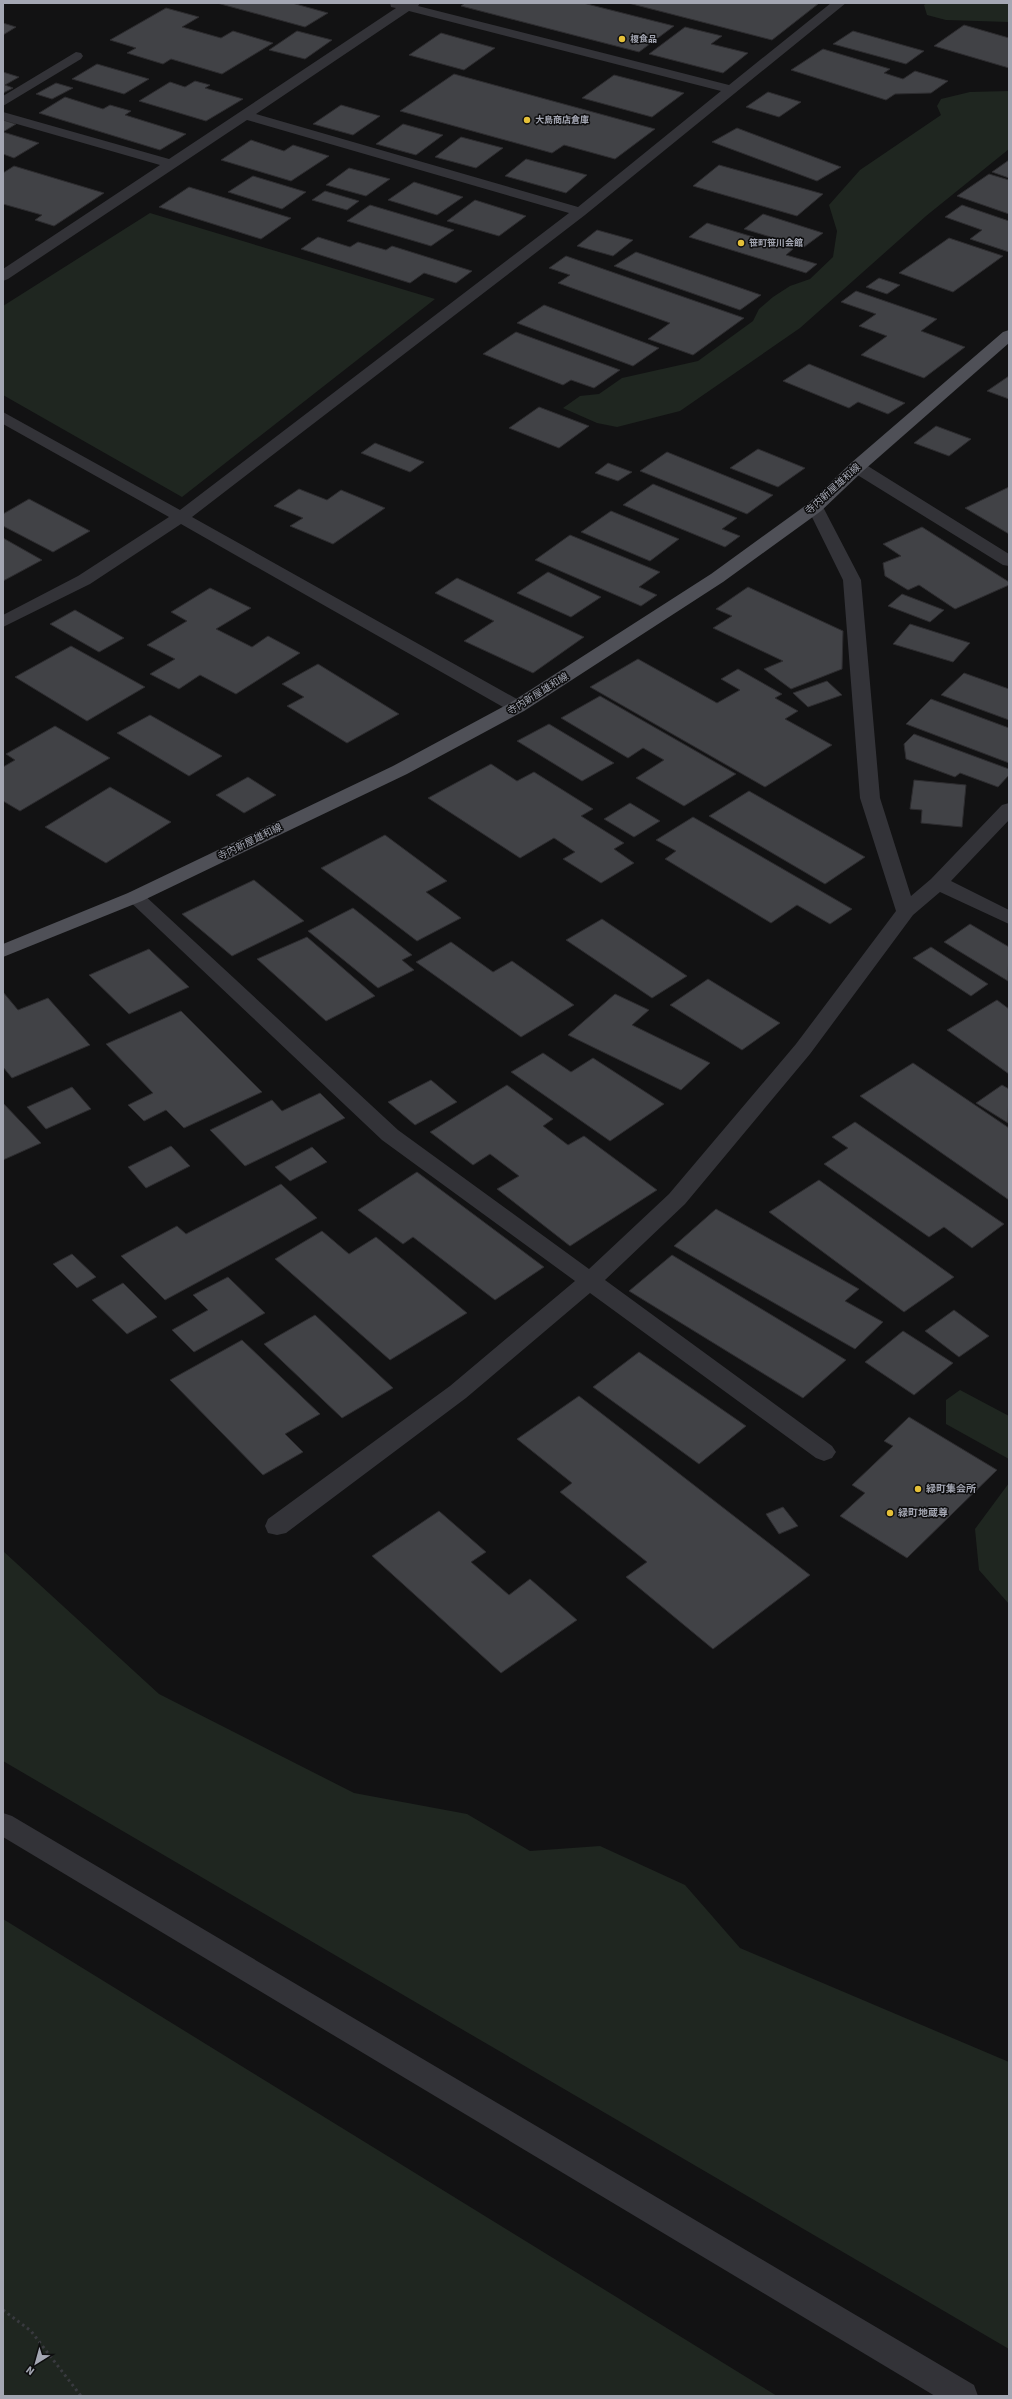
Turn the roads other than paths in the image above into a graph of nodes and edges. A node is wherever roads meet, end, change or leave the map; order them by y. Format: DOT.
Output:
graph roads {
  1 [pos="839,3"];
  2 [pos="405,4"];
  3 [pos="76,56"];
  4 [pos="732,90"];
  5 [pos="3,102"];
  6 [pos="245,115"];
  7 [pos="3,116"];
  8 [pos="171,164"];
  9 [pos="580,212"];
  10 [pos="3,276"];
  11 [pos="1009,335"];
  12 [pos="3,417"];
  13 [pos="857,467"];
  14 [pos="815,507"];
  15 [pos="181,518"];
  16 [pos="1009,561"];
  17 [pos="3,622"];
  18 [pos="517,707"];
  19 [pos="1009,809"];
  20 [pos="938,883"];
  21 [pos="135,897"];
  22 [pos="906,911"];
  23 [pos="1009,918"];
  24 [pos="3,951"];
  25 [pos="591,1280"];
  26 [pos="824,1452"];
  27 [pos="277,1526"];
  28 [pos="3,1824"];
  29 [pos="963,2396"];
  1 -- 4 [label="street"];
  2 -- 4 [label="street"];
  2 -- 6 [label="street"];
  3 -- 5 [label="street"];
  4 -- 9 [label="street"];
  6 -- 8 [label="street"];
  6 -- 9 [label="street"];
  7 -- 8 [label="street"];
  8 -- 10 [label="street"];
  9 -- 15 [label="street"];
  11 -- 13 [label="main road, 寺内新屋雄和線"];
  12 -- 15 [label="street"];
  13 -- 14 [label="main road, 寺内新屋雄和線"];
  13 -- 16 [label="street"];
  14 -- 18 [label="main road, 寺内新屋雄和線"];
  14 -- 22 [label="street"];
  15 -- 17 [label="street"];
  15 -- 18 [label="street"];
  18 -- 21 [label="main road, 寺内新屋雄和線"];
  19 -- 20 [label="street"];
  20 -- 22 [label="street"];
  20 -- 23 [label="street"];
  21 -- 24 [label="main road, 寺内新屋雄和線"];
  21 -- 25 [label="street"];
  22 -- 25 [label="street"];
  25 -- 26 [label="street"];
  25 -- 27 [label="street"];
  28 -- 29 [label="street"];
}
